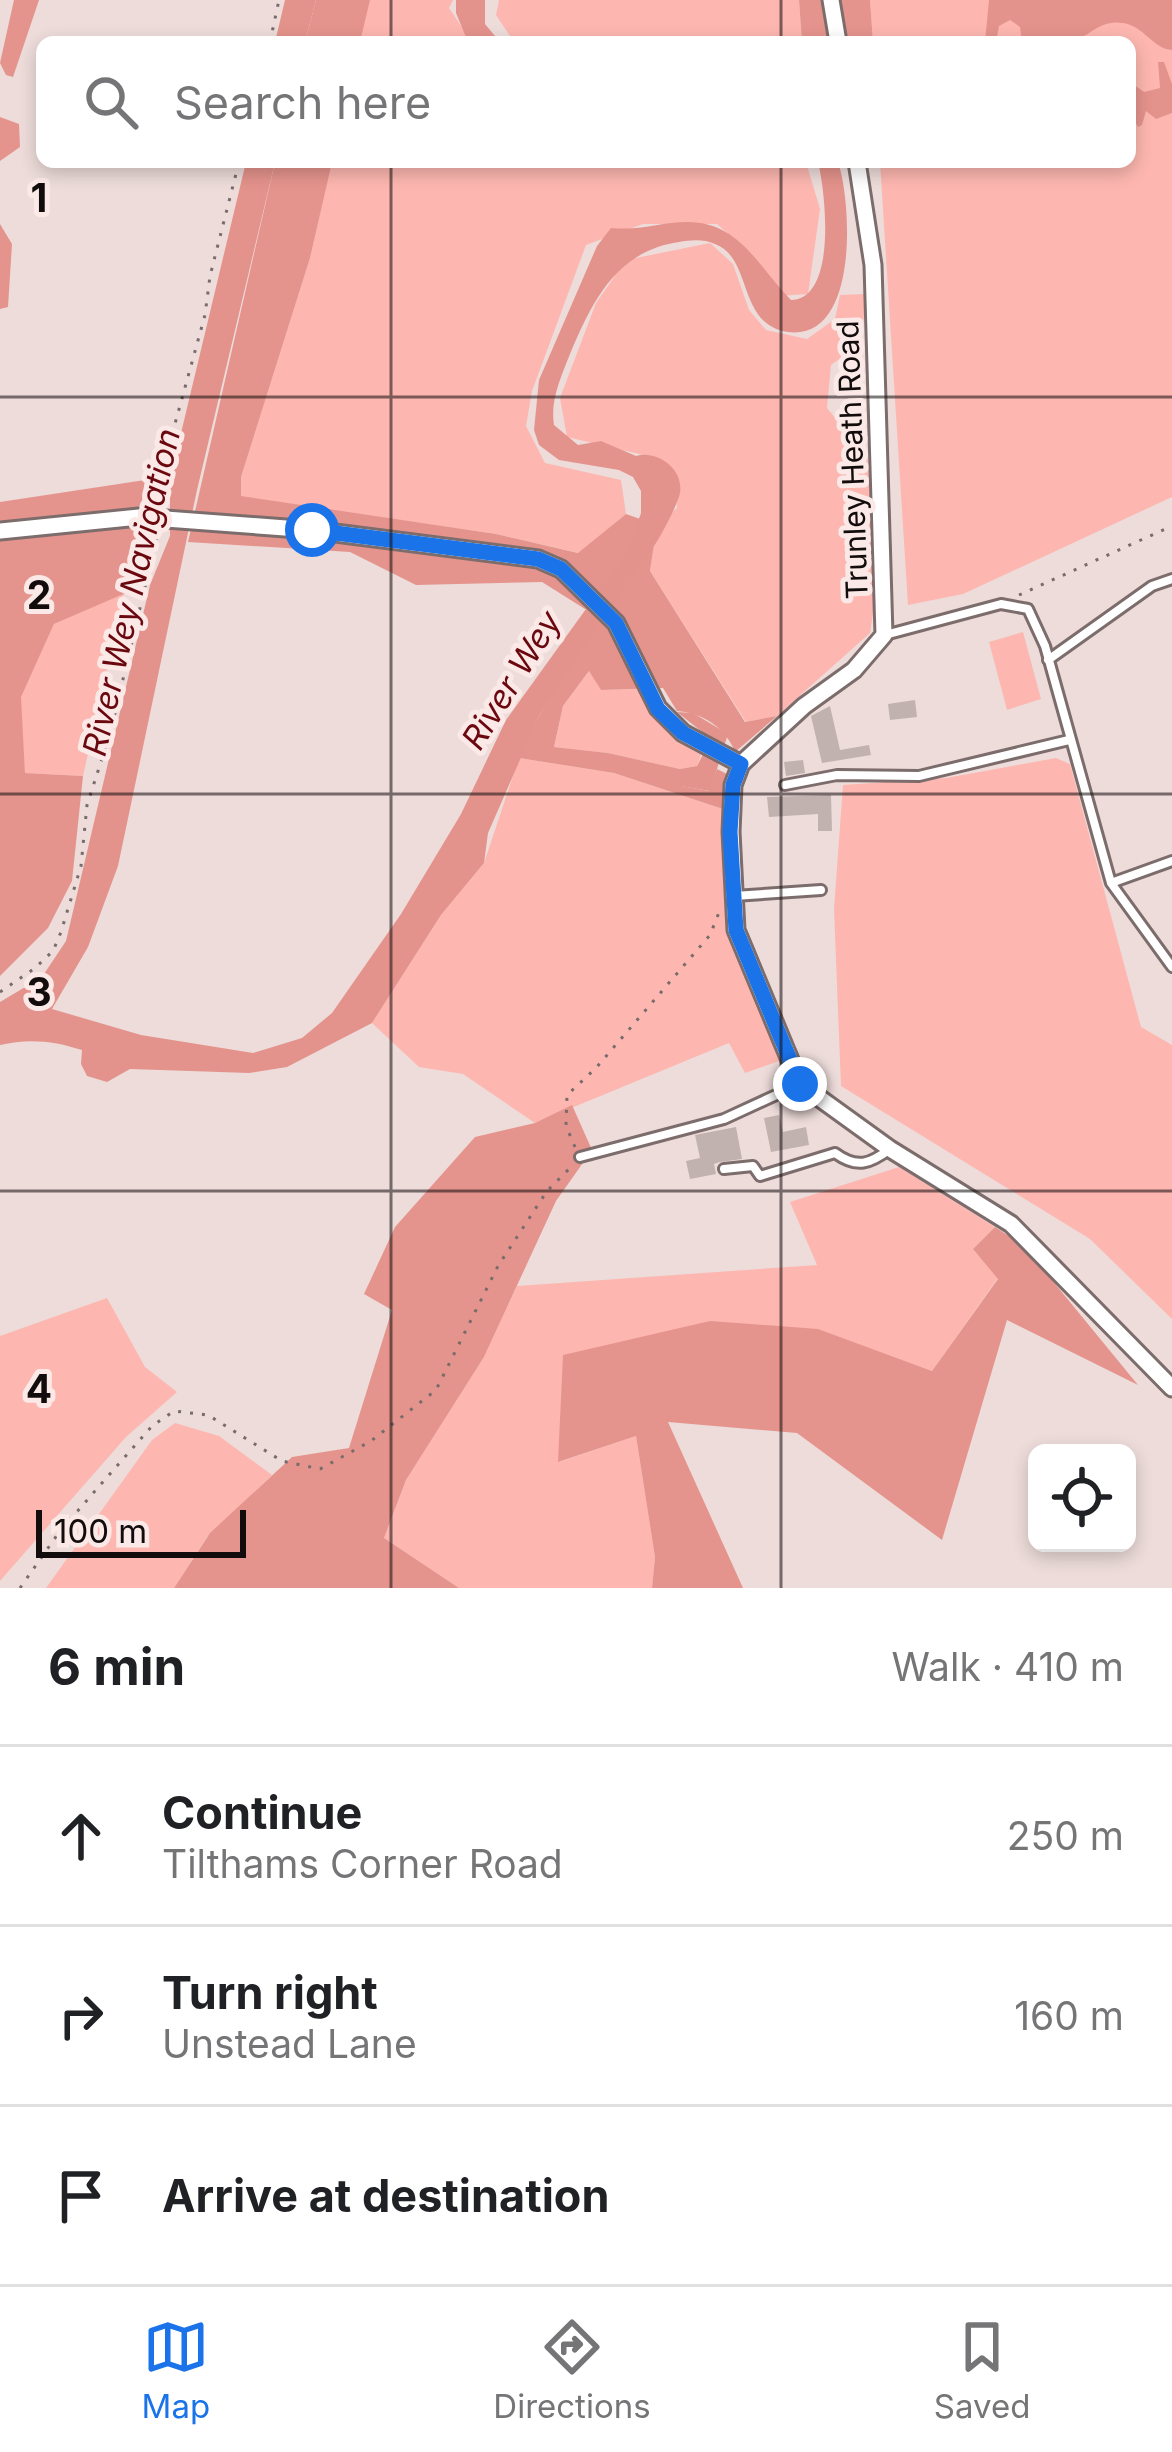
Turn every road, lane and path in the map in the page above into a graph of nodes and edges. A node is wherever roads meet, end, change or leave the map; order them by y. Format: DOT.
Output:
graph roads {
  1 [pos="279,0"];
  2 [pos="832,0"];
  3 [pos="271,36"];
  4 [pos="837,36"];
  5 [pos="237,168"];
  6 [pos="858,168"];
  7 [pos="162,519"];
  8 [pos="1172,526"];
  9 [pos="0,531"];
  10 [pos="1172,579"];
  11 [pos="1001,604"];
  12 [pos="884,635"];
  13 [pos="1048,660"];
  14 [pos="1070,740"];
  15 [pos="741,764"];
  16 [pos="785,785"];
  17 [pos="1172,861"];
  18 [pos="1111,883"];
  19 [pos="821,890"];
  20 [pos="730,896"];
  21 [pos="1172,967"];
  22 [pos="0,992"];
  23 [pos="800,1084"];
  24 [pos="890,1149"];
  25 [pos="580,1157"];
  26 [pos="724,1169"];
  27 [pos="1172,1388"];
  28 [pos="20,1588"];
  1 -- 3 [label="path"];
  2 -- 4 [label="street"];
  5 -- 7 [label="path"];
  6 -- 12 [label="street, Trunley Heath Road"];
  7 -- 9 [label="street"];
  7 -- 15 [label="street"];
  7 -- 22 [label="path"];
  8 -- 11 [label="path"];
  10 -- 13 [label="lane"];
  11 -- 12 [label="lane"];
  11 -- 13 [label="lane"];
  12 -- 15 [label="street, Trunley Heath Road"];
  13 -- 14 [label="lane"];
  14 -- 16 [label="lane"];
  14 -- 18 [label="lane"];
  15 -- 20 [label="street"];
  17 -- 18 [label="lane"];
  18 -- 21 [label="lane"];
  19 -- 20 [label="lane"];
  20 -- 23 [label="street"];
  20 -- 25 [label="path"];
  23 -- 24 [label="street"];
  23 -- 25 [label="lane"];
  24 -- 26 [label="lane"];
  24 -- 27 [label="street"];
  25 -- 28 [label="path"];
}
